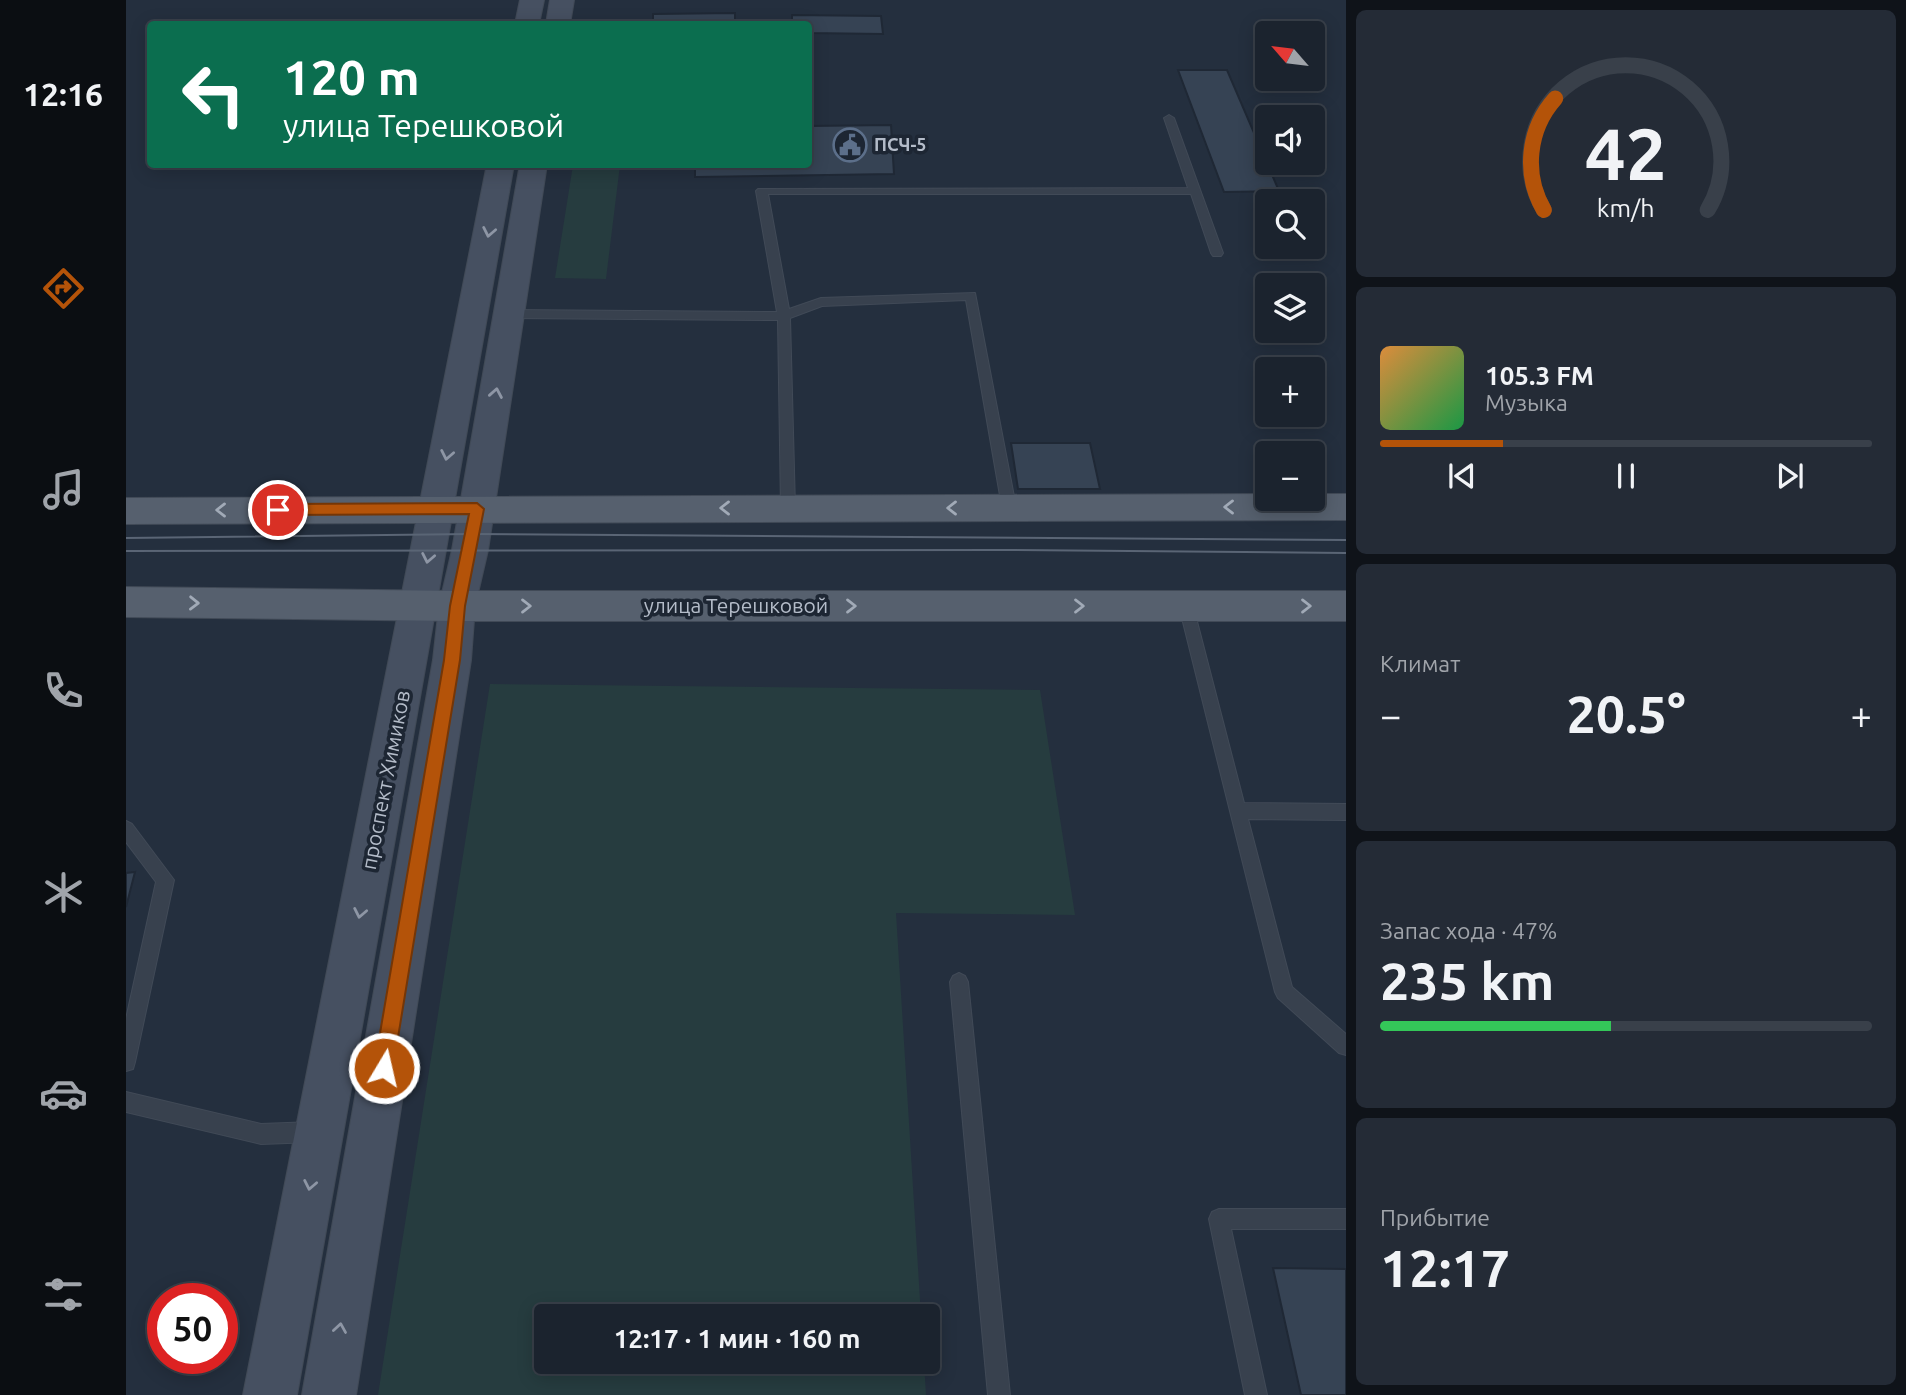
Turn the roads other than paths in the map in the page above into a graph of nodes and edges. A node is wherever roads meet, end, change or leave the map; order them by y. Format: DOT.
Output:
graph roads {
  1 [pos="532,0"];
  2 [pos="562,0"];
  3 [pos="528,21"];
  4 [pos="558,21"];
  5 [pos="1169,118"];
  6 [pos="500,168"];
  7 [pos="533,168"];
  8 [pos="1194,191"];
  9 [pos="1217,253"];
  10 [pos="509,314"];
  11 [pos="784,316"];
  12 [pos="1009,507"];
  13 [pos="1346,507"];
  14 [pos="788,508"];
  15 [pos="436,509"];
  16 [pos="477,509"];
  17 [pos="126,511"];
  18 [pos="126,601"];
  19 [pos="438,606"];
  20 [pos="1186,606"];
  21 [pos="1346,606"];
  22 [pos="1238,811"];
  23 [pos="1346,812"];
  24 [pos="126,829"];
  25 [pos="959,982"];
  26 [pos="1346,1046"];
  27 [pos="126,1062"];
  28 [pos="126,1102"];
  29 [pos="320,1131"];
  30 [pos="1346,1219"];
  31 [pos="270,1395"];
  32 [pos="329,1395"];
  33 [pos="999,1395"];
  34 [pos="1256,1395"];
  1 -- 3 [label="main road"];
  2 -- 4 [label="main road"];
  5 -- 8 [label="lane"];
  6 -- 15 [label="main road, проспект Химиков, one-way"];
  7 -- 10 [label="main road, проспект Химиков"];
  8 -- 9 [label="lane"];
  8 -- 11 [label="lane"];
  10 -- 11 [label="lane"];
  16 -- 10 [label="main road, проспект Химиков, one-way"];
  11 -- 12 [label="lane"];
  11 -- 14 [label="lane"];
  13 -- 12 [label="main road, one-way"];
  12 -- 14 [label="main road, one-way"];
  14 -- 16 [label="main road, one-way"];
  15 -- 16 [label="main road"];
  15 -- 17 [label="main road, one-way"];
  15 -- 19 [label="main road, проспект Химиков, one-way"];
  16 -- 19 [label="main road, проспект Химиков"];
  18 -- 19 [label="main road, улица Терешковой, one-way"];
  19 -- 20 [label="main road, улица Терешковой, one-way"];
  19 -- 29 [label="main road, проспект Химиков, one-way"];
  32 -- 19 [label="main road, проспект Химиков, one-way"];
  20 -- 21 [label="main road, улица Терешковой, one-way"];
  20 -- 22 [label="lane"];
  22 -- 23 [label="lane"];
  22 -- 26 [label="lane"];
  24 -- 27 [label="lane"];
  25 -- 33 [label="lane"];
  28 -- 29 [label="lane"];
  29 -- 31 [label="main road, проспект Химиков, one-way"];
  30 -- 34 [label="lane"];
}
